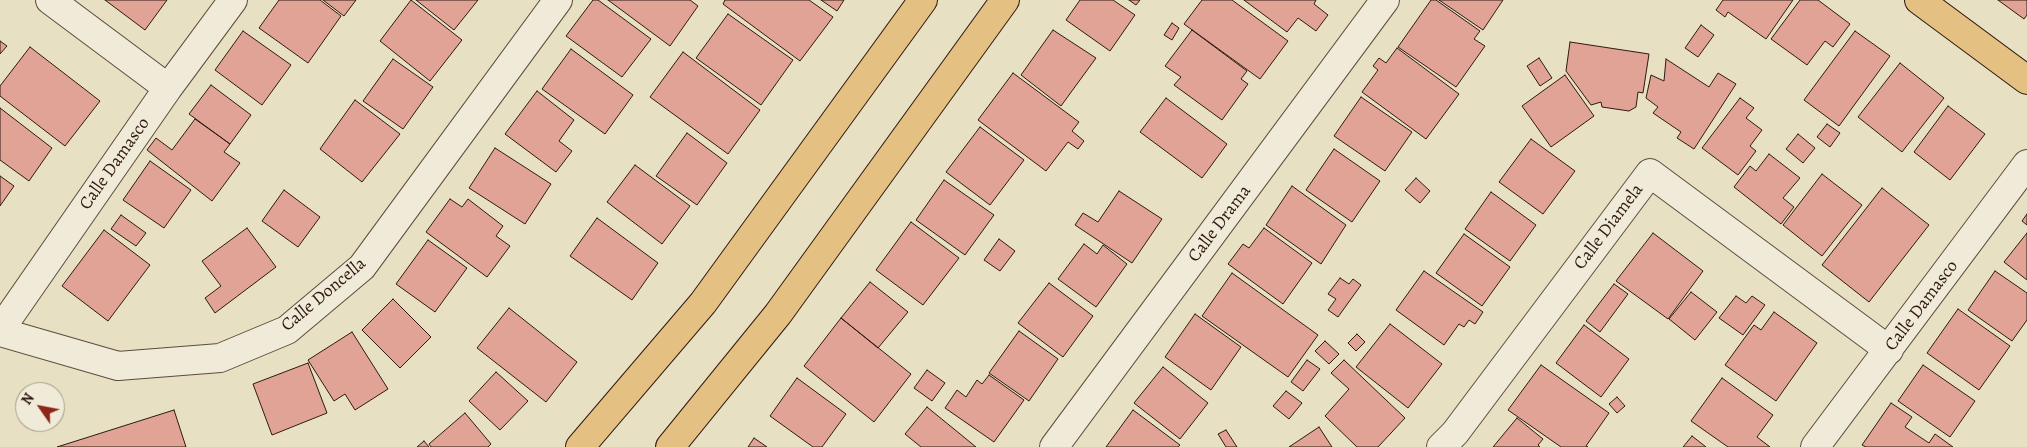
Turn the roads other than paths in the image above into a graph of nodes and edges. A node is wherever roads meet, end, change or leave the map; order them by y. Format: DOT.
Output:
graph roads {
  1 [pos="50,0"];
  2 [pos="233,0"];
  3 [pos="558,0"];
  4 [pos="922,0"];
  5 [pos="1005,0"];
  6 [pos="1385,0"];
  7 [pos="1919,0"];
  8 [pos="2027,80"];
  9 [pos="168,88"];
  10 [pos="2027,164"];
  11 [pos="0,331"];
  12 [pos="1889,350"];
  13 [pos="580,447"];
  14 [pos="670,447"];
  15 [pos="1054,447"];
  16 [pos="1440,447"];
  17 [pos="1815,447"];
  1 -- 9 [label="street"];
  2 -- 9 [label="street, Calle Damasco"];
  3 -- 11 [label="street, Calle Doncella"];
  4 -- 13 [label="main road"];
  5 -- 14 [label="main road"];
  6 -- 15 [label="street, Calle Drama"];
  7 -- 8 [label="main road"];
  9 -- 11 [label="street, Calle Damasco"];
  10 -- 12 [label="street, Calle Damasco"];
  12 -- 16 [label="street, Calle Diamela"];
  12 -- 17 [label="street, Calle Damasco"];
}
